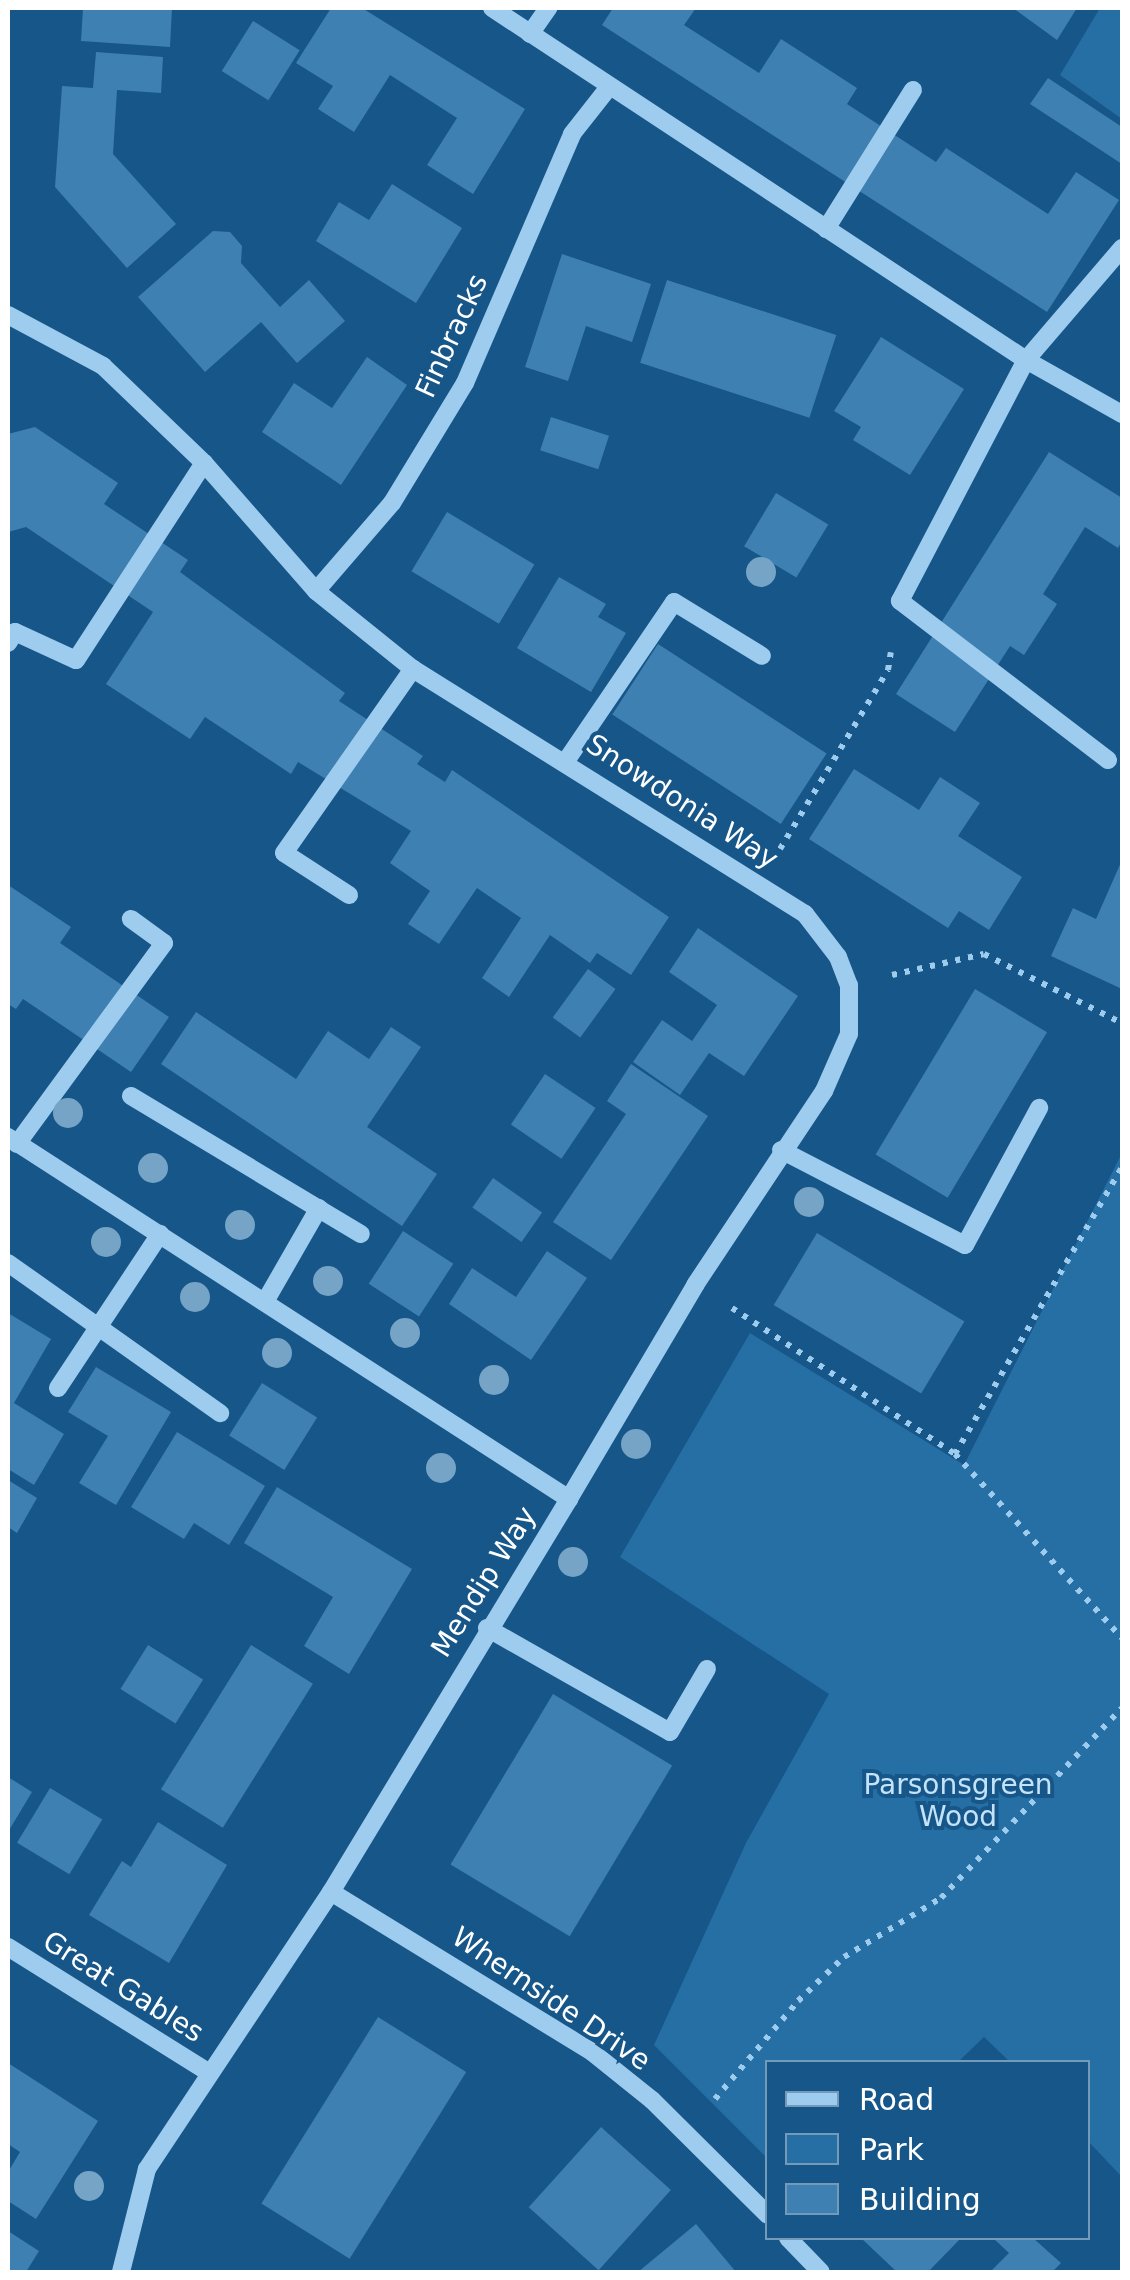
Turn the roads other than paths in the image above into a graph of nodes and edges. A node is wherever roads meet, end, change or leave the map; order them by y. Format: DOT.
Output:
graph roads {
  1 [pos="492,8"];
  2 [pos="548,8"];
  3 [pos="530,34"];
  4 [pos="609,87"];
  5 [pos="913,90"];
  6 [pos="826,230"];
  7 [pos="1122,248"];
  8 [pos="8,315"];
  9 [pos="1026,360"];
  10 [pos="1122,414"];
  11 [pos="204,463"];
  12 [pos="316,591"];
  13 [pos="8,643"];
  14 [pos="762,656"];
  15 [pos="413,669"];
  16 [pos="1108,760"];
  17 [pos="566,761"];
  18 [pos="349,895"];
  19 [pos="130,919"];
  20 [pos="131,1096"];
  21 [pos="1039,1108"];
  22 [pos="12,1141"];
  23 [pos="781,1150"];
  24 [pos="319,1208"];
  25 [pos="160,1234"];
  26 [pos="361,1234"];
  27 [pos="8,1263"];
  28 [pos="266,1300"];
  29 [pos="96,1326"];
  30 [pos="58,1388"];
  31 [pos="220,1413"];
  32 [pos="568,1498"];
  33 [pos="487,1628"];
  34 [pos="708,1669"];
  35 [pos="331,1892"];
  36 [pos="8,1947"];
  37 [pos="210,2073"];
  38 [pos="765,2212"];
  39 [pos="790,2240"];
  40 [pos="121,2272"];
  41 [pos="821,2272"];
  1 -- 3 [label="street"];
  2 -- 3 [label="street"];
  3 -- 4 [label="street"];
  4 -- 6 [label="street"];
  4 -- 12 [label="street, Finbracks"];
  5 -- 6 [label="street"];
  6 -- 9 [label="street"];
  7 -- 9 [label="street"];
  8 -- 11 [label="street, Snowdonia Way"];
  9 -- 10 [label="street"];
  9 -- 16 [label="street"];
  11 -- 12 [label="street, Snowdonia Way"];
  11 -- 13 [label="street"];
  12 -- 15 [label="street, Snowdonia Way"];
  14 -- 17 [label="street"];
  15 -- 17 [label="street, Snowdonia Way"];
  15 -- 18 [label="street"];
  17 -- 23 [label="street, Snowdonia Way"];
  19 -- 22 [label="street"];
  20 -- 24 [label="street"];
  21 -- 23 [label="street"];
  22 -- 25 [label="street, Mendip Way"];
  23 -- 32 [label="street, Snowdonia Way"];
  24 -- 26 [label="street"];
  24 -- 28 [label="street"];
  25 -- 28 [label="street, Mendip Way"];
  25 -- 29 [label="street"];
  27 -- 29 [label="street"];
  28 -- 32 [label="street, Mendip Way"];
  29 -- 30 [label="street"];
  29 -- 31 [label="street"];
  32 -- 33 [label="street, Mendip Way"];
  33 -- 34 [label="street"];
  33 -- 35 [label="street, Mendip Way"];
  35 -- 37 [label="street, Mendip Way"];
  35 -- 38 [label="street, Whernside Drive"];
  36 -- 37 [label="street, Great Gables"];
  37 -- 40 [label="street, Mendip Way"];
  39 -- 41 [label="street"];
}
